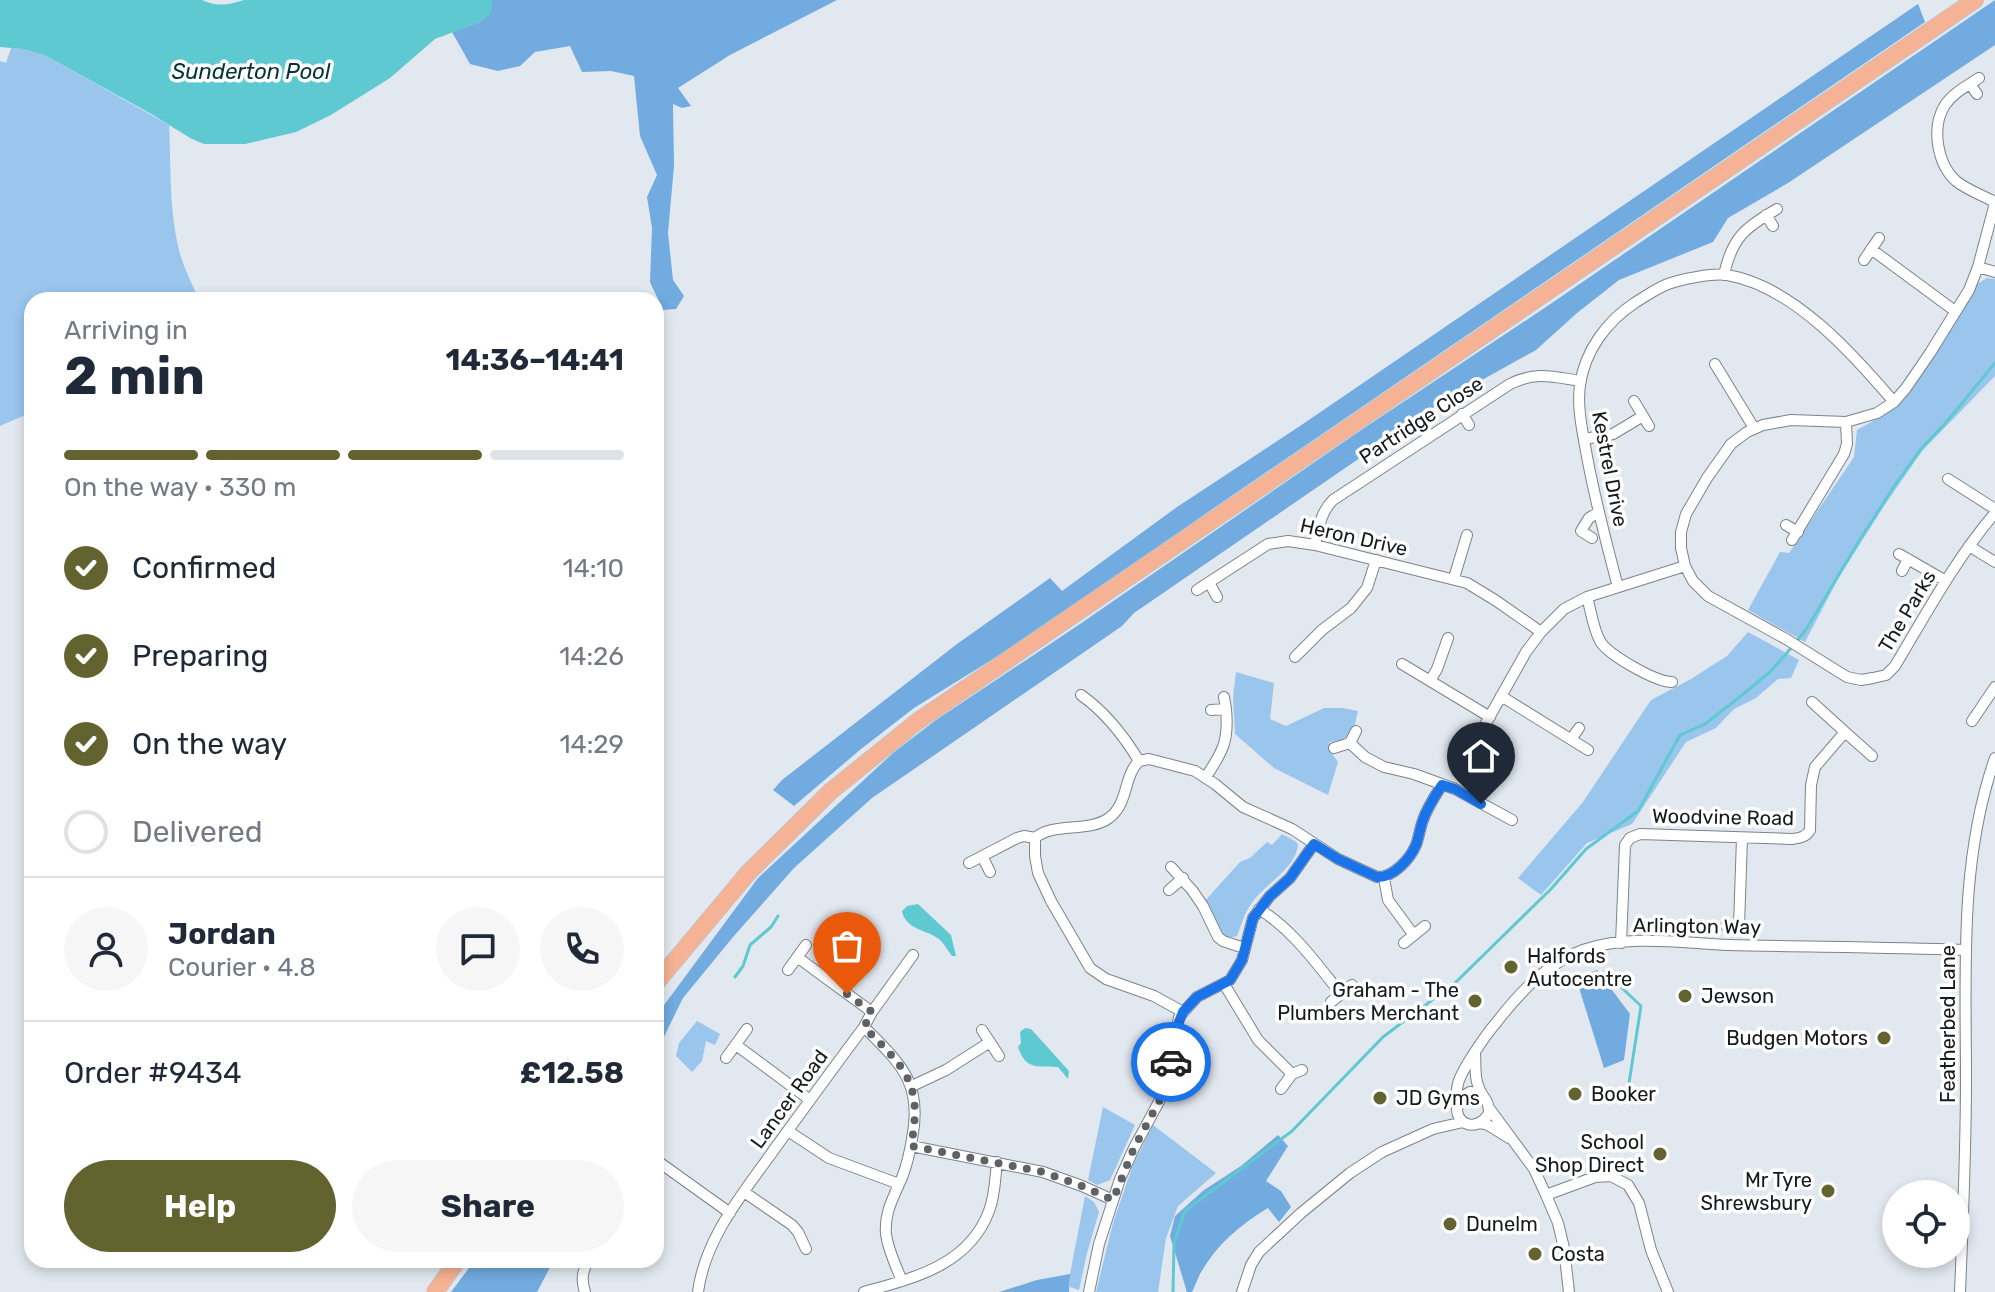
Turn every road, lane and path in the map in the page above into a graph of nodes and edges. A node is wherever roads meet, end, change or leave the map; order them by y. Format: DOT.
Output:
graph roads {
  1 [pos="1975,0"];
  2 [pos="1977,94"];
  3 [pos="1995,202"];
  4 [pos="1777,209"];
  5 [pos="1766,215"];
  6 [pos="1773,226"];
  7 [pos="1879,238"];
  8 [pos="1871,249"];
  9 [pos="1864,260"];
  10 [pos="1978,267"];
  11 [pos="1995,272"];
  12 [pos="1724,275"];
  13 [pos="1955,311"];
  14 [pos="1715,364"];
  15 [pos="1581,381"];
  16 [pos="1634,401"];
  17 [pos="1894,402"];
  18 [pos="1462,414"];
  19 [pos="1846,422"];
  20 [pos="1469,425"];
  21 [pos="1754,428"];
  22 [pos="1584,439"];
  23 [pos="1948,479"];
  24 [pos="1995,511"];
  25 [pos="1599,512"];
  26 [pos="1786,525"];
  27 [pos="1467,535"];
  28 [pos="1592,538"];
  29 [pos="1315,545"];
  30 [pos="1969,546"];
  31 [pos="1376,560"];
  32 [pos="1995,562"];
  33 [pos="1685,566"];
  34 [pos="1902,571"];
  35 [pos="1454,578"];
  36 [pos="1946,581"];
  37 [pos="1209,582"];
  38 [pos="1618,587"];
  39 [pos="1197,590"];
  40 [pos="1217,597"];
  41 [pos="1587,597"];
  42 [pos="1541,632"];
  43 [pos="1448,638"];
  44 [pos="1295,657"];
  45 [pos="1402,664"];
  46 [pos="1430,681"];
  47 [pos="1663,685"];
  48 [pos="1995,687"];
  49 [pos="1081,695"];
  50 [pos="1501,696"];
  51 [pos="1224,697"];
  52 [pos="1812,702"];
  53 [pos="1226,709"];
  54 [pos="1211,710"];
  55 [pos="1490,717"];
  56 [pos="1972,721"];
  57 [pos="1579,728"];
  58 [pos="1356,731"];
  59 [pos="1845,732"];
  60 [pos="1572,738"];
  61 [pos="1350,743"];
  62 [pos="1334,748"];
  63 [pos="1472,748"];
  64 [pos="1588,750"];
  65 [pos="1872,756"];
  66 [pos="1139,761"];
  67 [pos="1994,766"];
  68 [pos="1206,777"];
  69 [pos="1442,785"];
  70 [pos="1512,820"];
  71 [pos="1035,838"];
  72 [pos="1742,838"];
  73 [pos="1314,844"];
  74 [pos="982,856"];
  75 [pos="969,863"];
  76 [pos="1171,867"];
  77 [pos="990,872"];
  78 [pos="1183,878"];
  79 [pos="1384,878"];
  80 [pos="1169,890"];
  81 [pos="1259,909"];
  82 [pos="1425,926"];
  83 [pos="1726,926"];
  84 [pos="1739,926"];
  85 [pos="1752,927"];
  86 [pos="1413,934"];
  87 [pos="1404,943"];
  88 [pos="1621,943"];
  89 [pos="806,945"];
  90 [pos="1244,948"];
  91 [pos="1964,950"];
  92 [pos="913,955"];
  93 [pos="797,957"];
  94 [pos="788,970"];
  95 [pos="664,973"];
  96 [pos="1224,984"];
  97 [pos="1352,985"];
  98 [pos="1341,994"];
  99 [pos="1331,1002"];
  100 [pos="872,1012"];
  101 [pos="1183,1012"];
  102 [pos="864,1027"];
  103 [pos="747,1029"];
  104 [pos="982,1030"];
  105 [pos="990,1042"];
  106 [pos="736,1045"];
  107 [pos="1475,1054"];
  108 [pos="999,1056"];
  109 [pos="726,1058"];
  110 [pos="912,1086"];
  111 [pos="1281,1089"];
  112 [pos="1481,1094"];
  113 [pos="810,1100"];
  114 [pos="1456,1106"];
  115 [pos="1489,1108"];
  116 [pos="1463,1122"];
  117 [pos="1480,1123"];
  118 [pos="1433,1129"];
  119 [pos="788,1131"];
  120 [pos="1514,1142"];
  121 [pos="911,1146"];
  122 [pos="997,1162"];
  123 [pos="664,1166"];
  124 [pos="899,1184"];
  125 [pos="744,1192"];
  126 [pos="1546,1195"];
  127 [pos="1113,1200"];
  128 [pos="730,1213"];
  129 [pos="806,1249"];
  130 [pos="452,1268"];
  131 [pos="585,1268"];
  132 [pos="902,1281"];
  133 [pos="435,1292"];
  134 [pos="585,1292"];
  135 [pos="698,1292"];
  136 [pos="864,1292"];
  137 [pos="1089,1292"];
  138 [pos="1242,1292"];
  139 [pos="1569,1292"];
  140 [pos="1668,1292"];
  141 [pos="1960,1292"];
  1 -- 95 [label="highway"];
  2 -- 3 [label="street"];
  3 -- 10 [label="street"];
  4 -- 5 [label="street"];
  5 -- 6 [label="street"];
  5 -- 12 [label="street"];
  7 -- 8 [label="street"];
  8 -- 9 [label="street"];
  8 -- 13 [label="street"];
  10 -- 11 [label="street"];
  10 -- 13 [label="street"];
  12 -- 15 [label="street, Kestrel Drive"];
  12 -- 17 [label="street, Kestrel Drive"];
  13 -- 17 [label="street"];
  14 -- 21 [label="street"];
  15 -- 18 [label="street, Partridge Close"];
  15 -- 22 [label="street, Kestrel Drive"];
  16 -- 22 [label="street"];
  17 -- 19 [label="street"];
  18 -- 20 [label="street"];
  18 -- 29 [label="street, Partridge Close"];
  19 -- 21 [label="street"];
  19 -- 26 [label="street"];
  21 -- 33 [label="street"];
  22 -- 25 [label="street, Kestrel Drive"];
  23 -- 24 [label="street"];
  24 -- 30 [label="street, The Parks"];
  25 -- 28 [label="street"];
  25 -- 38 [label="street, Kestrel Drive"];
  27 -- 35 [label="street"];
  29 -- 31 [label="street, Heron Drive"];
  29 -- 37 [label="street, Heron Drive"];
  30 -- 32 [label="street"];
  30 -- 36 [label="street, The Parks"];
  31 -- 35 [label="street, Heron Drive"];
  31 -- 44 [label="street"];
  33 -- 36 [label="street, The Parks"];
  33 -- 38 [label="street"];
  34 -- 36 [label="street"];
  35 -- 42 [label="street, Heron Drive"];
  37 -- 39 [label="street, Heron Drive"];
  37 -- 40 [label="street"];
  38 -- 41 [label="street"];
  41 -- 42 [label="street"];
  41 -- 47 [label="street"];
  42 -- 50 [label="street"];
  43 -- 46 [label="street"];
  45 -- 46 [label="street"];
  46 -- 55 [label="street"];
  48 -- 56 [label="street"];
  49 -- 66 [label="street"];
  50 -- 55 [label="street"];
  50 -- 60 [label="street"];
  51 -- 53 [label="street"];
  52 -- 59 [label="street"];
  53 -- 54 [label="street"];
  53 -- 68 [label="street"];
  55 -- 63 [label="street"];
  57 -- 60 [label="street"];
  58 -- 61 [label="street"];
  59 -- 65 [label="street"];
  59 -- 72 [label="street, Woodvine Road"];
  60 -- 64 [label="street"];
  61 -- 62 [label="street"];
  61 -- 69 [label="street"];
  66 -- 68 [label="street"];
  66 -- 71 [label="street"];
  67 -- 91 [label="street, Featherbed Lane"];
  68 -- 73 [label="street"];
  69 -- 70 [label="street"];
  69 -- 79 [label="street"];
  71 -- 74 [label="street"];
  71 -- 101 [label="street"];
  72 -- 84 [label="street"];
  72 -- 88 [label="street, Woodvine Road"];
  73 -- 79 [label="street"];
  73 -- 81 [label="street"];
  74 -- 75 [label="street"];
  74 -- 77 [label="street"];
  76 -- 78 [label="street"];
  78 -- 80 [label="street"];
  78 -- 90 [label="street"];
  79 -- 86 [label="street"];
  81 -- 90 [label="street"];
  81 -- 98 [label="street"];
  82 -- 86 [label="street"];
  83 -- 84 [label="street"];
  84 -- 85 [label="street"];
  86 -- 87 [label="street"];
  88 -- 91 [label="street, Arlington Way"];
  88 -- 107 [label="street, Arlington Way"];
  89 -- 93 [label="street"];
  90 -- 96 [label="street"];
  91 -- 141 [label="street, Featherbed Lane"];
  92 -- 100 [label="street, Lancer Road"];
  93 -- 94 [label="street"];
  93 -- 100 [label="street"];
  96 -- 101 [label="street"];
  96 -- 111 [label="street"];
  97 -- 98 [label="street"];
  98 -- 99 [label="street"];
  100 -- 102 [label="street, Lancer Road"];
  101 -- 127 [label="street"];
  102 -- 110 [label="street"];
  102 -- 113 [label="street, Lancer Road"];
  103 -- 106 [label="street"];
  104 -- 105 [label="street"];
  105 -- 108 [label="street"];
  105 -- 110 [label="street"];
  106 -- 109 [label="street"];
  106 -- 113 [label="street"];
  107 -- 112 [label="street"];
  107 -- 114 [label="street, Arlington Way"];
  110 -- 121 [label="street"];
  112 -- 114 [label="street"];
  112 -- 115 [label="street"];
  113 -- 119 [label="street, Lancer Road"];
  114 -- 116 [label="street"];
  114 -- 118 [label="street"];
  115 -- 117 [label="street"];
  115 -- 120 [label="street"];
  116 -- 117 [label="street"];
  116 -- 118 [label="street"];
  117 -- 120 [label="street"];
  118 -- 138 [label="street"];
  119 -- 124 [label="street"];
  119 -- 125 [label="street, Lancer Road"];
  120 -- 126 [label="street"];
  121 -- 122 [label="street"];
  121 -- 124 [label="street"];
  122 -- 127 [label="street"];
  122 -- 132 [label="street"];
  123 -- 128 [label="street"];
  124 -- 132 [label="street"];
  125 -- 128 [label="street, Lancer Road"];
  125 -- 129 [label="street"];
  126 -- 139 [label="street"];
  126 -- 140 [label="street"];
  127 -- 137 [label="street"];
  128 -- 135 [label="street, Lancer Road"];
  130 -- 133 [label="highway"];
  131 -- 134 [label="street"];
  132 -- 136 [label="street"];
}
